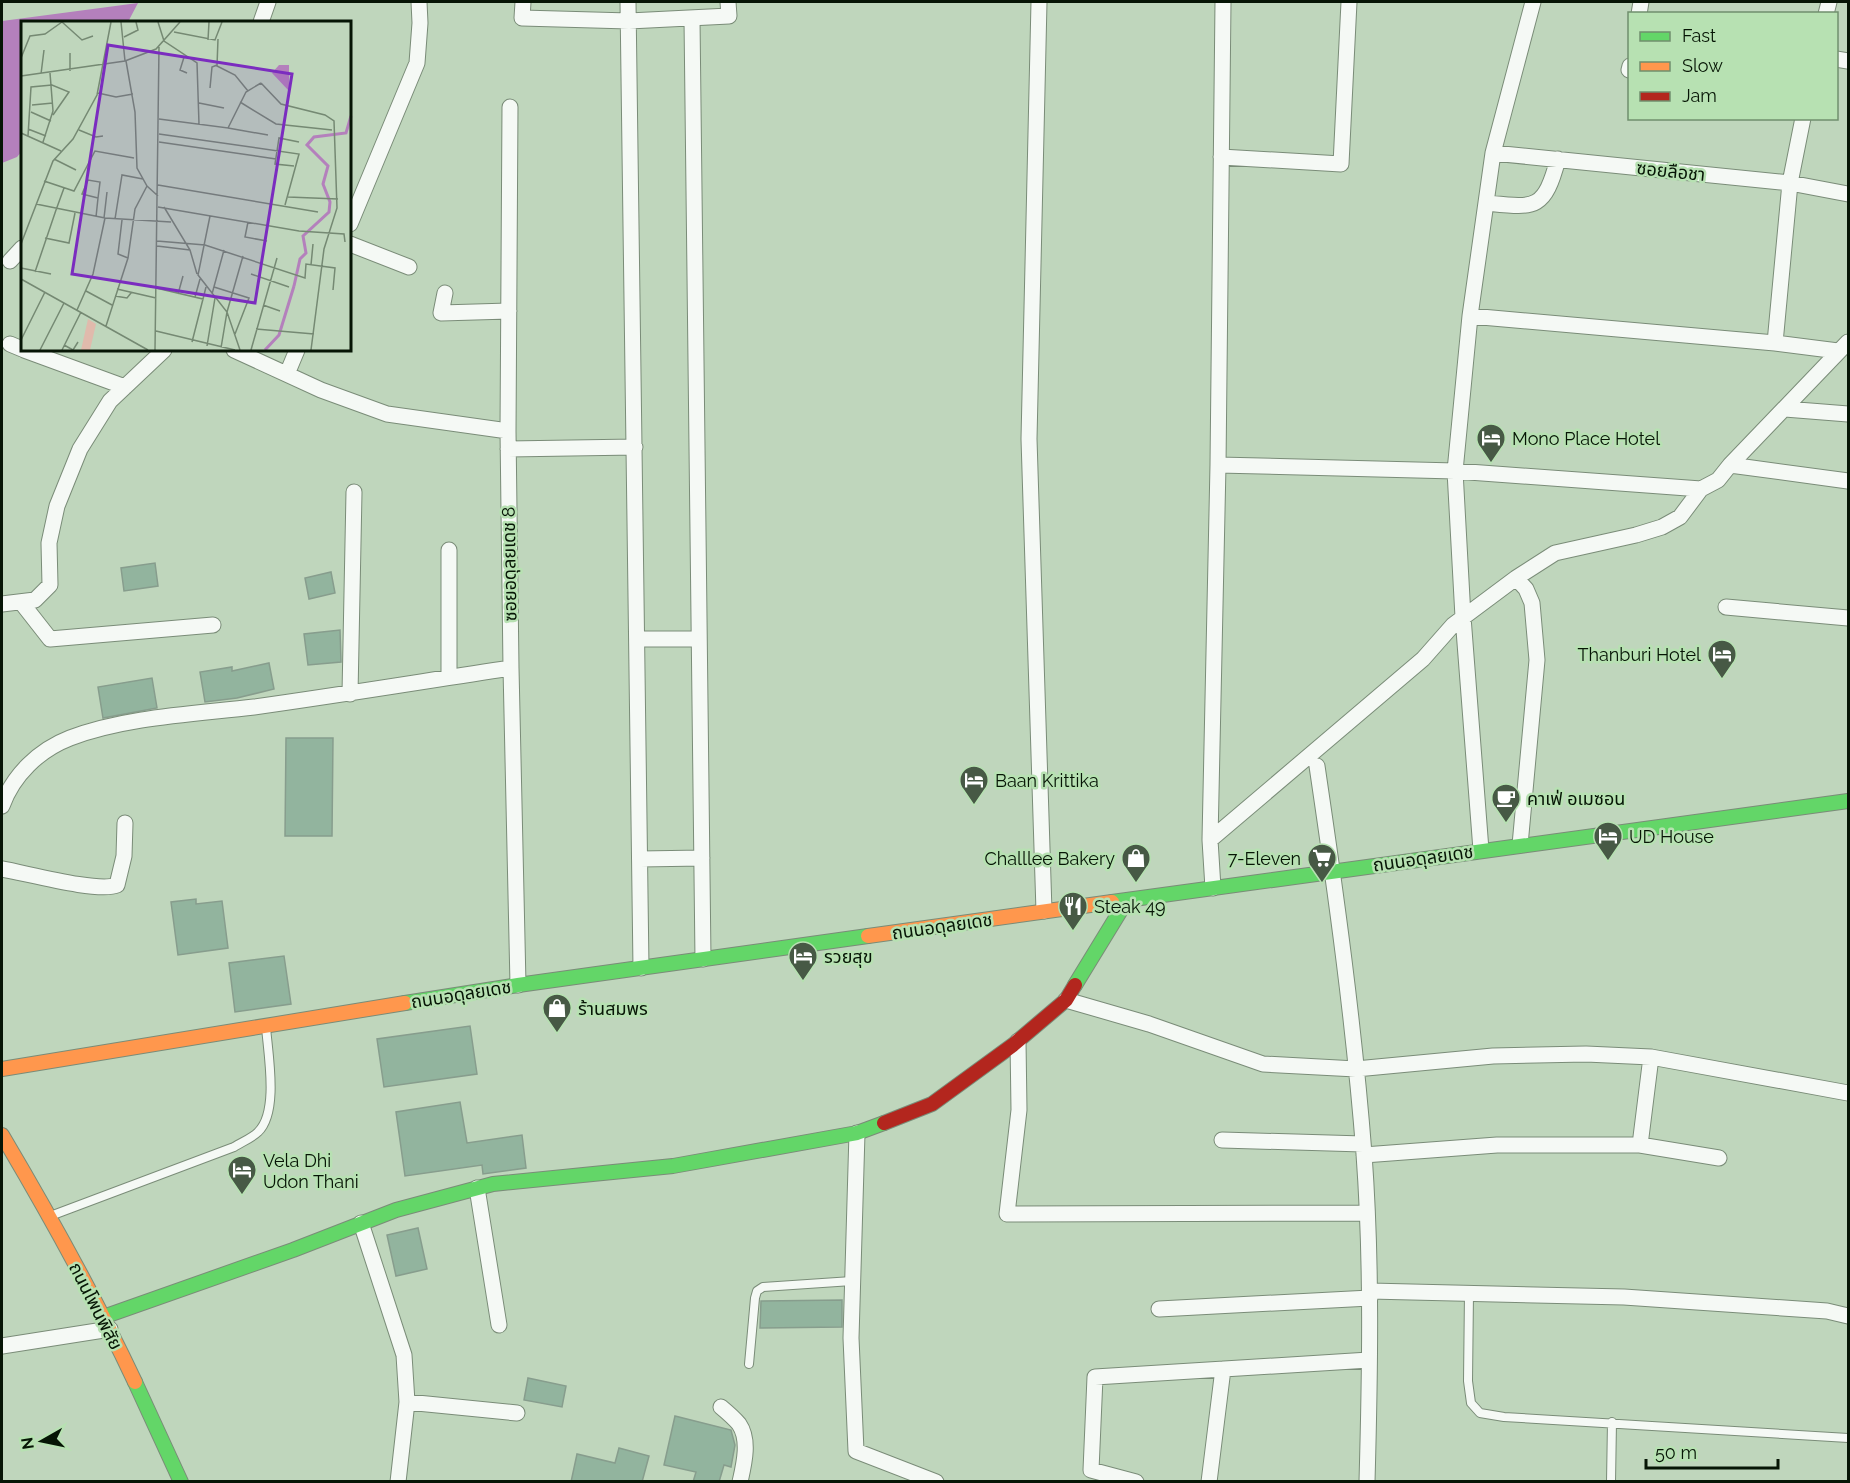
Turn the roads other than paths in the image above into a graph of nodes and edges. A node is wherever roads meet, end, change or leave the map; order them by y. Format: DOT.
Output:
graph roads {
  1 [pos="268,2"];
  2 [pos="419,2"];
  3 [pos="523,2"];
  4 [pos="628,2"];
  5 [pos="728,2"];
  6 [pos="1039,2"];
  7 [pos="1223,2"];
  8 [pos="1349,2"];
  9 [pos="1533,2"];
  10 [pos="692,18"];
  11 [pos="261,21"];
  12 [pos="629,21"];
  13 [pos="510,107"];
  14 [pos="1803,120"];
  15 [pos="1493,153"];
  16 [pos="1221,157"];
  17 [pos="1558,159"];
  18 [pos="1790,183"];
  19 [pos="1848,194"];
  20 [pos="1486,203"];
  21 [pos="351,222"];
  22 [pos="351,244"];
  23 [pos="21,249"];
  24 [pos="10,261"];
  25 [pos="409,267"];
  26 [pos="445,293"];
  27 [pos="508,311"];
  28 [pos="1470,316"];
  29 [pos="1774,343"];
  30 [pos="1843,346"];
  31 [pos="30,351"];
  32 [pos="163,351"];
  33 [pos="236,351"];
  34 [pos="297,351"];
  35 [pos="287,374"];
  36 [pos="125,387"];
  37 [pos="1785,409"];
  38 [pos="1848,414"];
  39 [pos="508,430"];
  40 [pos="635,447"];
  41 [pos="508,449"];
  42 [pos="1218,465"];
  43 [pos="1730,465"];
  44 [pos="1455,471"];
  45 [pos="1848,481"];
  46 [pos="1701,489"];
  47 [pos="354,492"];
  48 [pos="449,550"];
  49 [pos="1516,579"];
  50 [pos="21,602"];
  51 [pos="2,604"];
  52 [pos="1726,607"];
  53 [pos="1463,617"];
  54 [pos="1848,618"];
  55 [pos="213,625"];
  56 [pos="637,639"];
  57 [pos="699,639"];
  58 [pos="511,668"];
  59 [pos="449,677"];
  60 [pos="350,694"];
  61 [pos="1317,766"];
  62 [pos="1848,801"];
  63 [pos="2,806"];
  64 [pos="125,823"];
  65 [pos="1210,840"];
  66 [pos="1520,845"];
  67 [pos="1481,850"];
  68 [pos="702,858"];
  69 [pos="640,859"];
  70 [pos="2,869"];
  71 [pos="1333,871"];
  72 [pos="1213,888"];
  73 [pos="1127,900"];
  74 [pos="1044,911"];
  75 [pos="703,959"];
  76 [pos="641,968"];
  77 [pos="518,985"];
  78 [pos="1066,1000"];
  79 [pos="266,1026"];
  80 [pos="1018,1041"];
  81 [pos="1651,1057"];
  82 [pos="2,1069"];
  83 [pos="1356,1069"];
  84 [pos="1848,1093"];
  85 [pos="857,1133"];
  86 [pos="2,1135"];
  87 [pos="1222,1140"];
  88 [pos="1640,1145"];
  89 [pos="1364,1150"];
  90 [pos="1719,1158"];
  91 [pos="477,1188"];
  92 [pos="1367,1213"];
  93 [pos="50,1216"];
  94 [pos="361,1223"];
  95 [pos="852,1281"];
  96 [pos="1469,1293"];
  97 [pos="1370,1294"];
  98 [pos="1159,1309"];
  99 [pos="1848,1316"];
  100 [pos="107,1323"];
  101 [pos="499,1324"];
  102 [pos="2,1346"];
  103 [pos="1369,1360"];
  104 [pos="749,1364"];
  105 [pos="1223,1369"];
  106 [pos="407,1402"];
  107 [pos="721,1407"];
  108 [pos="517,1413"];
  109 [pos="1612,1422"];
  110 [pos="1848,1437"];
  111 [pos="181,1482"];
  112 [pos="398,1482"];
  113 [pos="740,1482"];
  114 [pos="936,1482"];
  115 [pos="1136,1482"];
  116 [pos="1209,1482"];
  117 [pos="1367,1482"];
  118 [pos="1611,1482"];
  1 -- 11 [label="street"];
  2 -- 21 [label="street"];
  3 -- 12 [label="street"];
  4 -- 12 [label="street"];
  5 -- 10 [label="street"];
  6 -- 74 [label="street"];
  7 -- 16 [label="street"];
  8 -- 16 [label="street"];
  9 -- 15 [label="street"];
  10 -- 12 [label="street"];
  10 -- 57 [label="street"];
  12 -- 40 [label="street"];
  13 -- 27 [label="street, ซอยอดุลยเดช 8"];
  14 -- 18 [label="street"];
  15 -- 17 [label="street, ซอยลือชา"];
  15 -- 20 [label="street"];
  16 -- 42 [label="street"];
  17 -- 18 [label="street, ซอยลือชา"];
  17 -- 20 [label="street"];
  18 -- 19 [label="street, ซอยลือชา"];
  18 -- 29 [label="street"];
  20 -- 28 [label="street"];
  22 -- 25 [label="street"];
  23 -- 24 [label="street"];
  26 -- 27 [label="street"];
  27 -- 39 [label="street, ซอยอดุลยเดช 8"];
  28 -- 29 [label="street"];
  28 -- 44 [label="street"];
  29 -- 30 [label="street"];
  30 -- 37 [label="street"];
  31 -- 36 [label="street"];
  32 -- 36 [label="street"];
  33 -- 35 [label="street"];
  34 -- 35 [label="street"];
  35 -- 39 [label="street"];
  36 -- 50 [label="street"];
  37 -- 38 [label="street"];
  37 -- 43 [label="street"];
  39 -- 41 [label="street, ซอยอดุลยเดช 8"];
  40 -- 41 [label="street"];
  40 -- 56 [label="street"];
  41 -- 58 [label="street, ซอยอดุลยเดช 8"];
  42 -- 44 [label="street"];
  42 -- 65 [label="street"];
  43 -- 45 [label="street"];
  43 -- 46 [label="street"];
  44 -- 46 [label="street"];
  44 -- 53 [label="street"];
  46 -- 49 [label="street"];
  47 -- 60 [label="street"];
  48 -- 59 [label="street"];
  49 -- 53 [label="street"];
  49 -- 66 [label="street"];
  50 -- 51 [label="street"];
  50 -- 55 [label="street"];
  52 -- 54 [label="street"];
  53 -- 65 [label="street"];
  53 -- 67 [label="street"];
  56 -- 57 [label="street"];
  56 -- 69 [label="street"];
  57 -- 68 [label="street"];
  58 -- 59 [label="street"];
  58 -- 77 [label="street, ซอยอดุลยเดช 8"];
  59 -- 60 [label="street"];
  60 -- 63 [label="street"];
  61 -- 71 [label="street"];
  62 -- 66 [label="street, ถนนอดุลยเดช"];
  64 -- 70 [label="street"];
  65 -- 72 [label="street"];
  66 -- 67 [label="street, ถนนอดุลยเดช"];
  67 -- 71 [label="street, ถนนอดุลยเดช"];
  68 -- 69 [label="street"];
  68 -- 75 [label="street"];
  69 -- 76 [label="street"];
  71 -- 72 [label="street, ถนนอดุลยเดช"];
  71 -- 83 [label="street"];
  72 -- 73 [label="street, ถนนอดุลยเดช"];
  73 -- 74 [label="street, ถนนอดุลยเดช"];
  73 -- 78 [label="street"];
  74 -- 75 [label="street, ถนนอดุลยเดช"];
  75 -- 76 [label="street, ถนนอดุลยเดช"];
  76 -- 77 [label="street, ถนนอดุลยเดช"];
  77 -- 79 [label="street, ถนนอดุลยเดช"];
  78 -- 80 [label="street"];
  78 -- 83 [label="street"];
  79 -- 82 [label="street, ถนนอดุลยเดช"];
  79 -- 93 [label="lane"];
  80 -- 85 [label="street"];
  80 -- 92 [label="street"];
  81 -- 83 [label="street"];
  81 -- 84 [label="street"];
  81 -- 88 [label="street"];
  83 -- 89 [label="street"];
  85 -- 91 [label="street"];
  85 -- 95 [label="street"];
  86 -- 93 [label="street, ถนนโพนพิสัย"];
  87 -- 89 [label="street"];
  88 -- 89 [label="street"];
  88 -- 90 [label="street"];
  89 -- 92 [label="street"];
  91 -- 94 [label="street"];
  91 -- 101 [label="street"];
  92 -- 97 [label="street"];
  93 -- 100 [label="street, ถนนโพนพิสัย"];
  94 -- 100 [label="street"];
  94 -- 106 [label="street"];
  95 -- 104 [label="lane"];
  95 -- 114 [label="street"];
  96 -- 97 [label="street"];
  96 -- 99 [label="street"];
  96 -- 109 [label="lane"];
  97 -- 98 [label="street"];
  97 -- 103 [label="street"];
  100 -- 102 [label="street"];
  100 -- 111 [label="street, ถนนโพนพิสัย"];
  103 -- 105 [label="street"];
  103 -- 117 [label="street"];
  105 -- 115 [label="street"];
  105 -- 116 [label="street"];
  106 -- 108 [label="street"];
  106 -- 112 [label="street"];
  107 -- 113 [label="street"];
  109 -- 110 [label="lane"];
  109 -- 118 [label="lane"];
}
